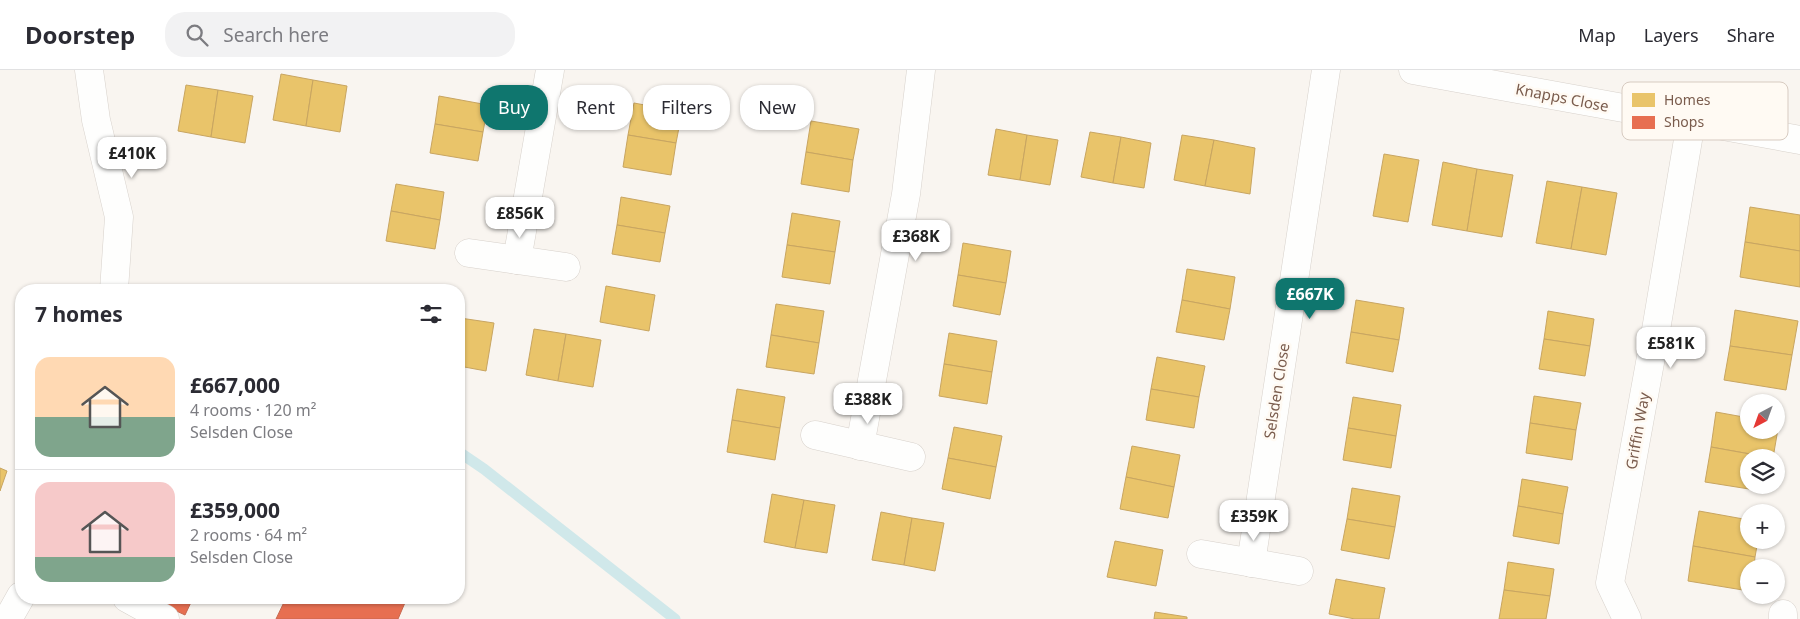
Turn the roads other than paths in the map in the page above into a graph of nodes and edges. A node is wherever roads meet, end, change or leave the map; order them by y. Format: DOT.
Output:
graph roads {
  1 [pos="89,70"];
  2 [pos="550,70"];
  3 [pos="921,70"];
  4 [pos="1326,70"];
  5 [pos="1413,70"];
  6 [pos="1622,109"];
  7 [pos="1688,140"];
  8 [pos="468,253"];
  9 [pos="517,260"];
  10 [pos="566,267"];
  11 [pos="114,284"];
  12 [pos="814,435"];
  13 [pos="860,446"];
  14 [pos="911,457"];
  15 [pos="1201,554"];
  16 [pos="1251,563"];
  17 [pos="1299,571"];
  18 [pos="16,604"];
  19 [pos="137,604"];
  20 [pos="8,619"];
  21 [pos="165,619"];
  22 [pos="1627,619"];
  1 -- 11 [label="street"];
  2 -- 9 [label="street"];
  3 -- 13 [label="street"];
  4 -- 16 [label="street, Selsden Close"];
  5 -- 6 [label="street, Knapps Close"];
  7 -- 22 [label="street, Griffin Way"];
  8 -- 9 [label="street"];
  9 -- 10 [label="street"];
  12 -- 13 [label="street"];
  13 -- 14 [label="street"];
  15 -- 16 [label="street"];
  16 -- 17 [label="street"];
  18 -- 20 [label="street"];
  19 -- 21 [label="street"];
}
